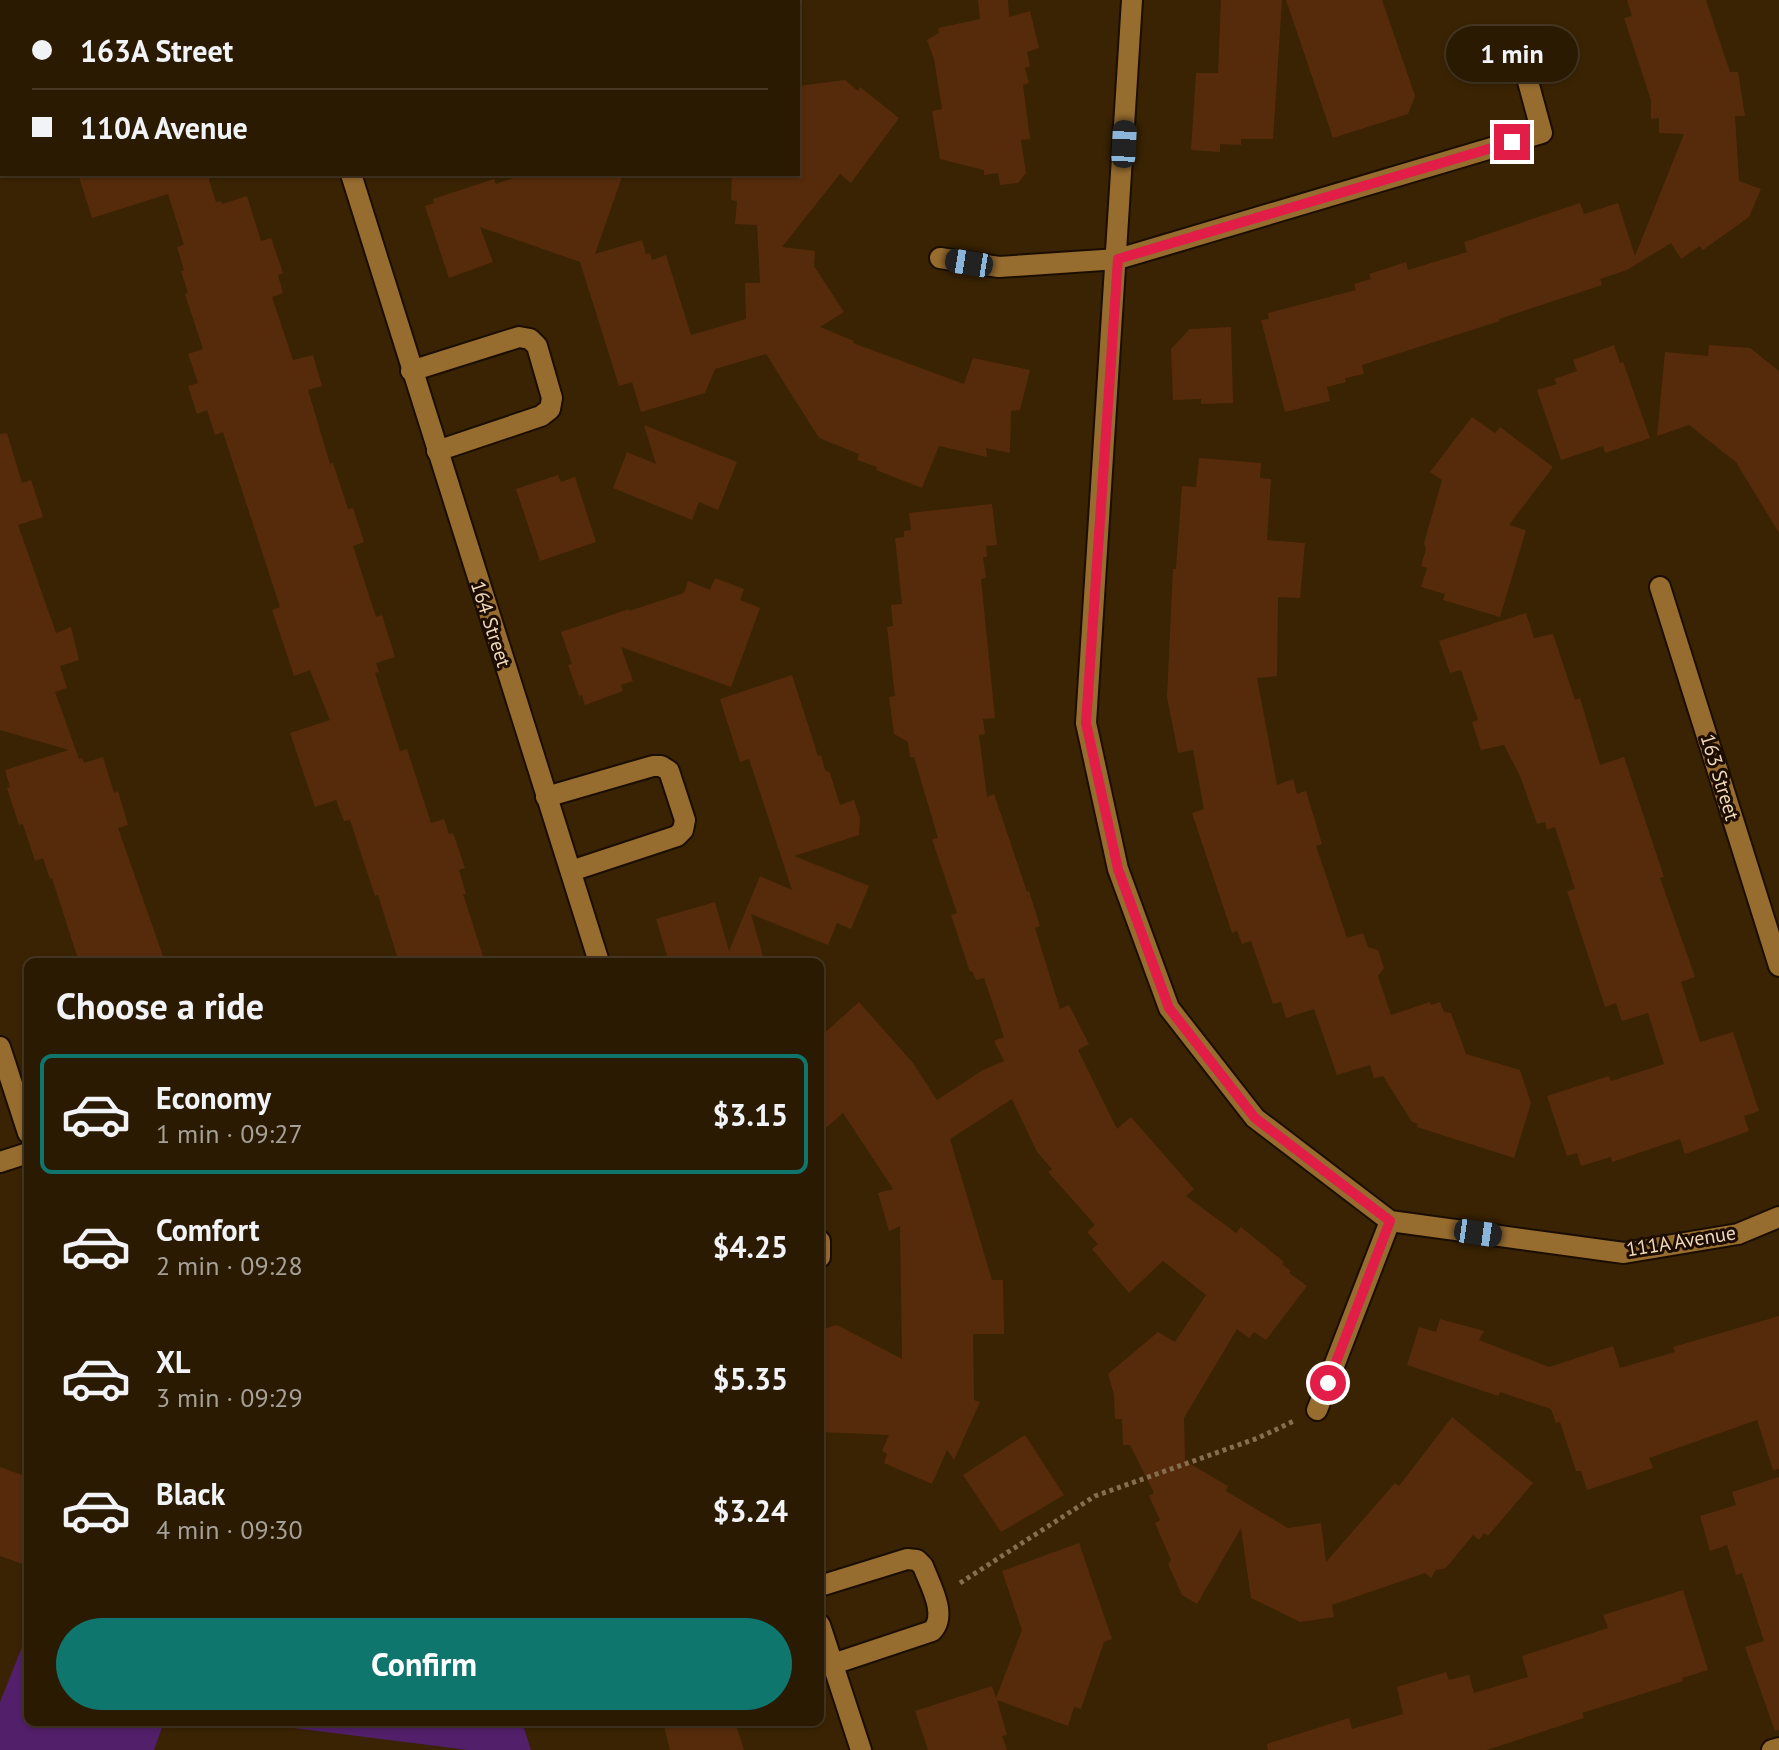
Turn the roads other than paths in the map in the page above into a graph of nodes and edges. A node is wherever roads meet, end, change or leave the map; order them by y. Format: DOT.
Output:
graph roads {
  1 [pos="1132,0"];
  2 [pos="1520,52"];
  3 [pos="352,176"];
  4 [pos="940,258"];
  5 [pos="1118,259"];
  6 [pos="411,371"];
  7 [pos="437,451"];
  8 [pos="1660,587"];
  9 [pos="546,797"];
  10 [pos="571,871"];
  11 [pos="598,958"];
  12 [pos="1779,966"];
  13 [pos="0,1047"];
  14 [pos="24,1121"];
  15 [pos="24,1154"];
  16 [pos="0,1162"];
  17 [pos="1779,1217"];
  18 [pos="1390,1221"];
  19 [pos="1317,1410"];
  20 [pos="824,1585"];
  21 [pos="824,1637"];
  22 [pos="833,1664"];
  23 [pos="1779,1748"];
  24 [pos="861,1750"];
  25 [pos="1772,1750"];
  1 -- 5 [label="street"];
  2 -- 5 [label="street"];
  3 -- 6 [label="street, 164 Street"];
  4 -- 5 [label="street"];
  5 -- 18 [label="street"];
  6 -- 7 [label="street, 164 Street"];
  6 -- 7 [label="street"];
  7 -- 9 [label="street, 164 Street"];
  8 -- 12 [label="street, 163 Street"];
  9 -- 10 [label="street, 164 Street"];
  9 -- 10 [label="street"];
  10 -- 11 [label="street, 164 Street"];
  13 -- 14 [label="street"];
  15 -- 16 [label="street"];
  17 -- 18 [label="street, 111A Avenue"];
  18 -- 19 [label="street"];
  20 -- 22 [label="street"];
  21 -- 22 [label="street"];
  22 -- 24 [label="street"];
  23 -- 25 [label="street"];
}
